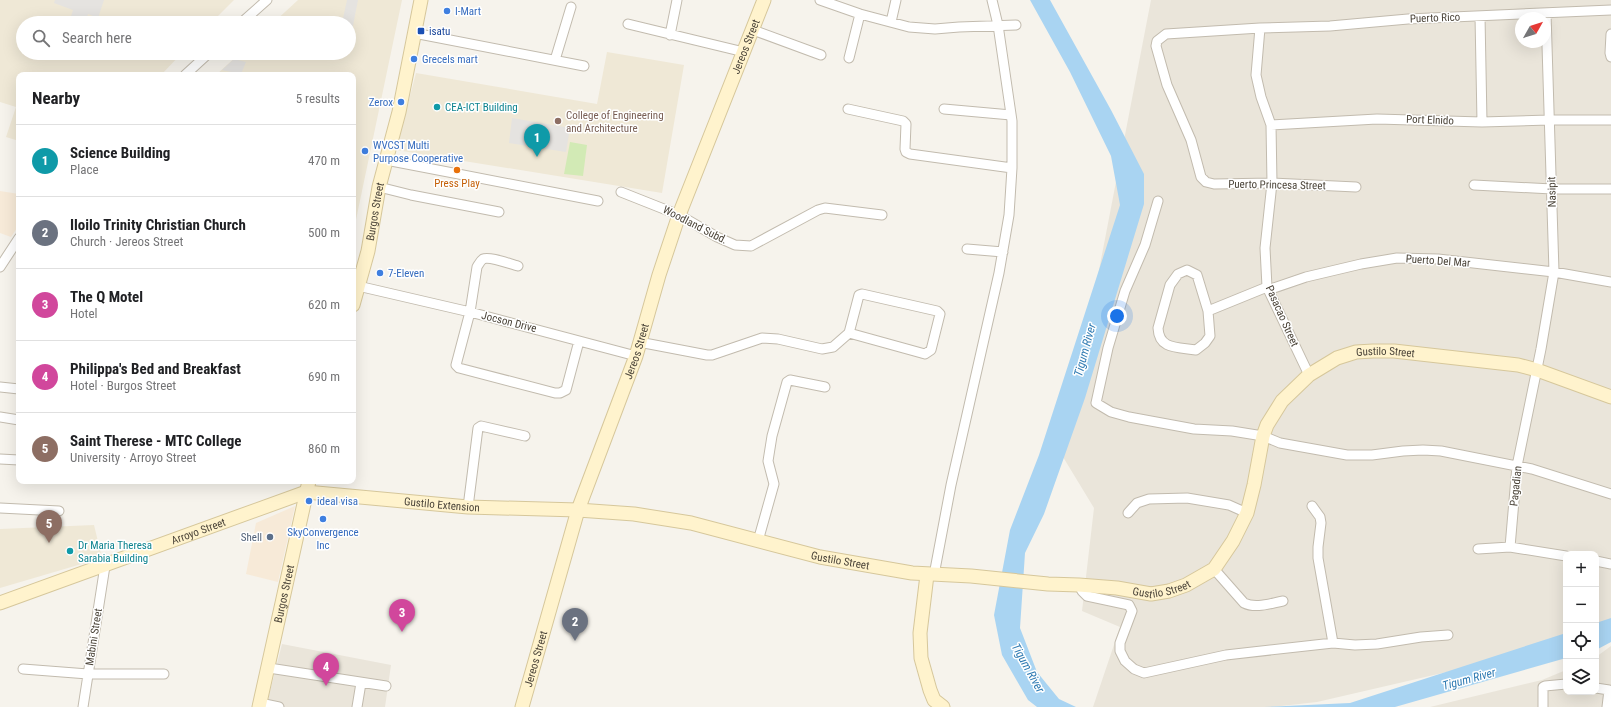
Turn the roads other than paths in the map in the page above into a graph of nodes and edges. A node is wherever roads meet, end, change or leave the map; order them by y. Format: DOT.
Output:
graph roads {
  1 [pos="267,0"];
  2 [pos="421,0"];
  3 [pos="677,0"];
  4 [pos="764,0"];
  5 [pos="820,0"];
  6 [pos="896,0"];
  7 [pos="992,0"];
  8 [pos="571,7"];
  9 [pos="1611,10"];
  10 [pos="1551,13"];
  11 [pos="860,14"];
  12 [pos="1515,14"];
  13 [pos="249,16"];
  14 [pos="1480,16"];
  15 [pos="890,22"];
  16 [pos="628,24"];
  17 [pos="998,25"];
  18 [pos="1016,25"];
  19 [pos="1260,28"];
  20 [pos="753,30"];
  21 [pos="414,33"];
  22 [pos="1611,34"];
  23 [pos="670,35"];
  24 [pos="1547,48"];
  25 [pos="744,52"];
  26 [pos="821,55"];
  27 [pos="1611,57"];
  28 [pos="849,58"];
  29 [pos="201,60"];
  30 [pos="555,60"];
  31 [pos="584,66"];
  32 [pos="188,72"];
  33 [pos="848,110"];
  34 [pos="944,110"];
  35 [pos="1011,115"];
  36 [pos="1549,120"];
  37 [pos="1611,120"];
  38 [pos="1482,122"];
  39 [pos="1272,125"];
  40 [pos="386,160"];
  41 [pos="1012,168"];
  42 [pos="1201,177"];
  43 [pos="1272,183"];
  44 [pos="1474,185"];
  45 [pos="379,187"];
  46 [pos="1356,187"];
  47 [pos="1552,189"];
  48 [pos="1611,189"];
  49 [pos="621,192"];
  50 [pos="598,201"];
  51 [pos="1158,202"];
  52 [pos="499,212"];
  53 [pos="679,215"];
  54 [pos="882,215"];
  55 [pos="16,243"];
  56 [pos="967,249"];
  57 [pos="1003,252"];
  58 [pos="518,266"];
  59 [pos="0,267"];
  60 [pos="1554,272"];
  61 [pos="1611,282"];
  62 [pos="358,286"];
  63 [pos="1267,288"];
  64 [pos="356,294"];
  65 [pos="1208,311"];
  66 [pos="470,312"];
  67 [pos="849,333"];
  68 [pos="579,341"];
  69 [pos="639,342"];
  70 [pos="636,356"];
  71 [pos="1537,370"];
  72 [pos="1309,375"];
  73 [pos="0,387"];
  74 [pos="825,387"];
  75 [pos="16,389"];
  76 [pos="1611,397"];
  77 [pos="0,417"];
  78 [pos="16,420"];
  79 [pos="525,436"];
  80 [pos="1263,436"];
  81 [pos="0,459"];
  82 [pos="16,460"];
  83 [pos="1517,466"];
  84 [pos="308,487"];
  85 [pos="1611,494"];
  86 [pos="1312,506"];
  87 [pos="468,507"];
  88 [pos="0,508"];
  89 [pos="578,510"];
  90 [pos="59,511"];
  91 [pos="1128,513"];
  92 [pos="1247,513"];
  93 [pos="758,541"];
  94 [pos="1510,547"];
  95 [pos="1478,549"];
  96 [pos="1563,556"];
  97 [pos="1599,562"];
  98 [pos="1611,564"];
  99 [pos="105,566"];
  100 [pos="1214,569"];
  101 [pos="931,575"];
  102 [pos="1079,585"];
  103 [pos="1283,601"];
  104 [pos="0,603"];
  105 [pos="1448,635"];
  106 [pos="1333,643"];
  107 [pos="269,668"];
  108 [pos="23,669"];
  109 [pos="88,674"];
  110 [pos="164,674"];
  111 [pos="361,683"];
  112 [pos="1563,684"];
  113 [pos="386,686"];
  114 [pos="1599,688"];
  115 [pos="1610,688"];
  116 [pos="260,705"];
  117 [pos="937,705"];
  118 [pos="83,707"];
  119 [pos="279,707"];
  120 [pos="357,707"];
  121 [pos="522,707"];
  122 [pos="1543,707"];
  123 [pos="1607,707"];
  1 -- 13 [label="street"];
  2 -- 21 [label="street, Burgos Street"];
  3 -- 23 [label="street"];
  4 -- 20 [label="street, Jereos Street"];
  5 -- 11 [label="street"];
  6 -- 15 [label="street"];
  7 -- 17 [label="street"];
  8 -- 30 [label="street"];
  9 -- 10 [label="street, Puerto Rico"];
  11 -- 15 [label="street"];
  11 -- 28 [label="street"];
  12 -- 14 [label="street, Puerto Rico"];
  14 -- 19 [label="street, Puerto Rico"];
  14 -- 38 [label="street"];
  15 -- 17 [label="street"];
  16 -- 23 [label="street"];
  17 -- 18 [label="street"];
  17 -- 35 [label="street"];
  19 -- 39 [label="street"];
  19 -- 42 [label="street, Puerto Rico"];
  20 -- 25 [label="street, Jereos Street"];
  20 -- 26 [label="street"];
  21 -- 30 [label="street"];
  21 -- 40 [label="street, Burgos Street"];
  22 -- 27 [label="street"];
  23 -- 25 [label="street"];
  24 -- 36 [label="street, Nasipit"];
  25 -- 53 [label="street, Jereos Street"];
  29 -- 32 [label="street"];
  30 -- 31 [label="street"];
  33 -- 41 [label="street"];
  34 -- 35 [label="street"];
  35 -- 41 [label="street"];
  36 -- 37 [label="street, Port Elnido"];
  36 -- 38 [label="street, Port Elnido"];
  36 -- 47 [label="street, Nasipit"];
  38 -- 39 [label="street, Port Elnido"];
  39 -- 43 [label="street"];
  40 -- 45 [label="street, Burgos Street"];
  40 -- 50 [label="street"];
  41 -- 57 [label="street"];
  42 -- 43 [label="street, Puerto Princesa Street"];
  43 -- 46 [label="street, Puerto Princesa Street"];
  43 -- 63 [label="street, Pasacao Street"];
  44 -- 47 [label="street"];
  45 -- 52 [label="street"];
  45 -- 62 [label="street, Burgos Street"];
  47 -- 48 [label="street"];
  47 -- 60 [label="street, Nasipit"];
  49 -- 53 [label="street, Woodland Subd."];
  51 -- 80 [label="street"];
  53 -- 54 [label="street, Woodland Subd."];
  53 -- 69 [label="street, Jereos Street"];
  55 -- 59 [label="street"];
  56 -- 57 [label="street"];
  57 -- 101 [label="street"];
  58 -- 66 [label="street, Jocson Drive"];
  60 -- 61 [label="street, Puerto Del Mar"];
  60 -- 63 [label="street, Puerto Del Mar"];
  60 -- 71 [label="street, Nasipit"];
  62 -- 64 [label="street, Burgos Street"];
  62 -- 66 [label="street"];
  63 -- 65 [label="street, Puerto Del Mar"];
  63 -- 72 [label="street, Pasacao Street"];
  65 -- 65 [label="street"];
  66 -- 68 [label="street, Jocson Drive"];
  66 -- 68 [label="street"];
  67 -- 67 [label="street"];
  67 -- 69 [label="street"];
  68 -- 70 [label="street, Jocson Drive"];
  69 -- 70 [label="street, Jereos Street"];
  70 -- 89 [label="street, Jereos Street"];
  71 -- 72 [label="street, Gustilo Street"];
  71 -- 76 [label="street, Gustilo Street"];
  71 -- 83 [label="street, Pagadian"];
  72 -- 80 [label="street, Gustilo Street"];
  73 -- 75 [label="street"];
  74 -- 93 [label="street"];
  77 -- 78 [label="street"];
  79 -- 87 [label="street"];
  80 -- 83 [label="street"];
  80 -- 92 [label="street, Gustilo Street"];
  81 -- 82 [label="street"];
  83 -- 85 [label="street"];
  83 -- 94 [label="street, Pagadian"];
  84 -- 87 [label="street, Gustilo Extension"];
  84 -- 99 [label="street, Arroyo Street"];
  84 -- 107 [label="street, Burgos Street"];
  86 -- 106 [label="street"];
  87 -- 89 [label="street, Gustilo Extension"];
  88 -- 90 [label="street"];
  89 -- 93 [label="street, Gustilo Street"];
  89 -- 121 [label="street, Jereos Street"];
  91 -- 92 [label="street"];
  92 -- 100 [label="street, Gustilo Street"];
  93 -- 101 [label="street, Gustilo Street"];
  94 -- 95 [label="street"];
  94 -- 96 [label="street"];
  97 -- 98 [label="street"];
  99 -- 104 [label="street, Arroyo Street"];
  99 -- 109 [label="street, Mabini Street"];
  100 -- 102 [label="street, Gustilo Street"];
  100 -- 103 [label="street"];
  101 -- 102 [label="street, Gustilo Street"];
  101 -- 117 [label="street"];
  102 -- 106 [label="street"];
  105 -- 106 [label="street"];
  107 -- 111 [label="street"];
  107 -- 116 [label="street, Burgos Street"];
  108 -- 109 [label="street"];
  109 -- 110 [label="street"];
  109 -- 118 [label="street, Mabini Street"];
  111 -- 113 [label="street"];
  111 -- 120 [label="street"];
  112 -- 122 [label="street"];
  114 -- 115 [label="street"];
  115 -- 123 [label="street"];
  116 -- 119 [label="street"];
}
